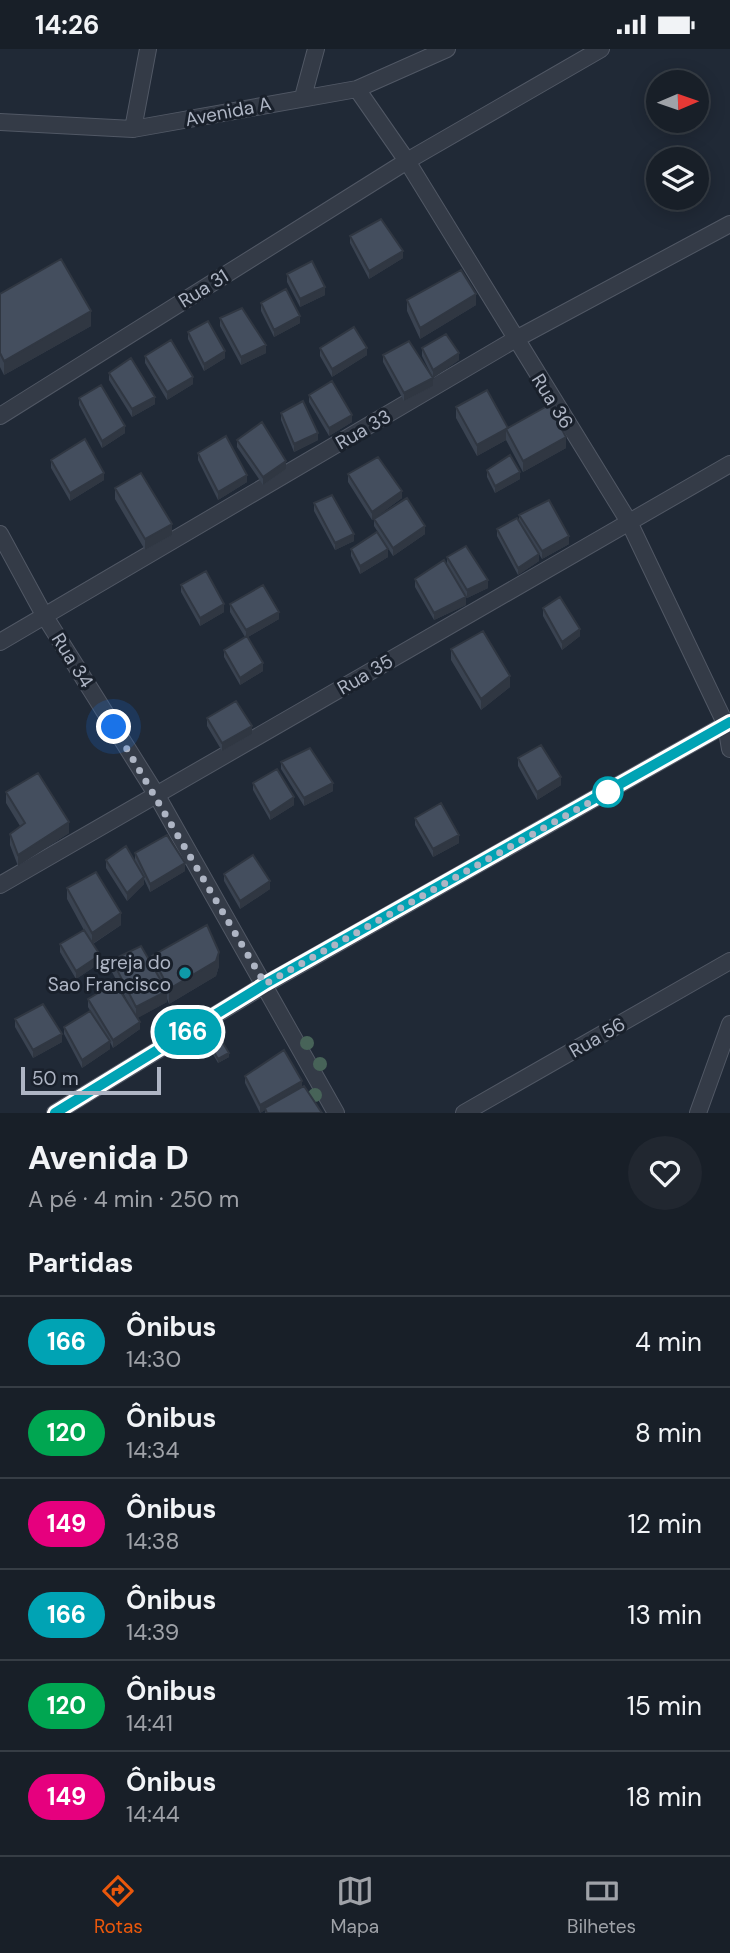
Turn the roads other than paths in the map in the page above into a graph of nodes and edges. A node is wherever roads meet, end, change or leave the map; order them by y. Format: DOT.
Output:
graph roads {
  1 [pos="148,49"];
  2 [pos="316,49"];
  3 [pos="447,49"];
  4 [pos="601,49"];
  5 [pos="357,89"];
  6 [pos="303,97"];
  7 [pos="0,122"];
  8 [pos="133,129"];
  9 [pos="407,161"];
  10 [pos="730,224"];
  11 [pos="514,340"];
  12 [pos="0,416"];
  13 [pos="730,464"];
  14 [pos="629,522"];
  15 [pos="0,534"];
  16 [pos="44,615"];
  17 [pos="0,642"];
  18 [pos="728,724"];
  19 [pos="730,749"];
  20 [pos="156,794"];
  21 [pos="0,885"];
  22 [pos="730,961"];
  23 [pos="265,984"];
  24 [pos="730,1024"];
  25 [pos="55,1113"];
  26 [pos="336,1113"];
  27 [pos="464,1113"];
  28 [pos="698,1113"];
  1 -- 8 [label="street"];
  2 -- 6 [label="street"];
  3 -- 5 [label="street, Avenida A"];
  4 -- 9 [label="street"];
  5 -- 6 [label="street, Avenida A"];
  5 -- 9 [label="street, Rua 36"];
  6 -- 8 [label="street, Avenida A"];
  7 -- 8 [label="street, Avenida A"];
  9 -- 11 [label="street, Rua 36"];
  9 -- 12 [label="street, Rua 31"];
  10 -- 11 [label="street, Rua 33"];
  11 -- 14 [label="street, Rua 36"];
  11 -- 16 [label="street, Rua 33"];
  13 -- 14 [label="street, Rua 35"];
  14 -- 18 [label="street, Rua 36"];
  14 -- 20 [label="street, Rua 35"];
  15 -- 16 [label="street, Rua 34"];
  16 -- 17 [label="street, Rua 33"];
  16 -- 20 [label="street, Rua 34"];
  18 -- 19 [label="street, Rua 36"];
  18 -- 23 [label="street"];
  20 -- 21 [label="street, Rua 35"];
  20 -- 23 [label="street, Rua 34"];
  22 -- 27 [label="street, Rua 56"];
  23 -- 25 [label="street"];
  23 -- 26 [label="street, Rua 34"];
  24 -- 28 [label="street"];
}
